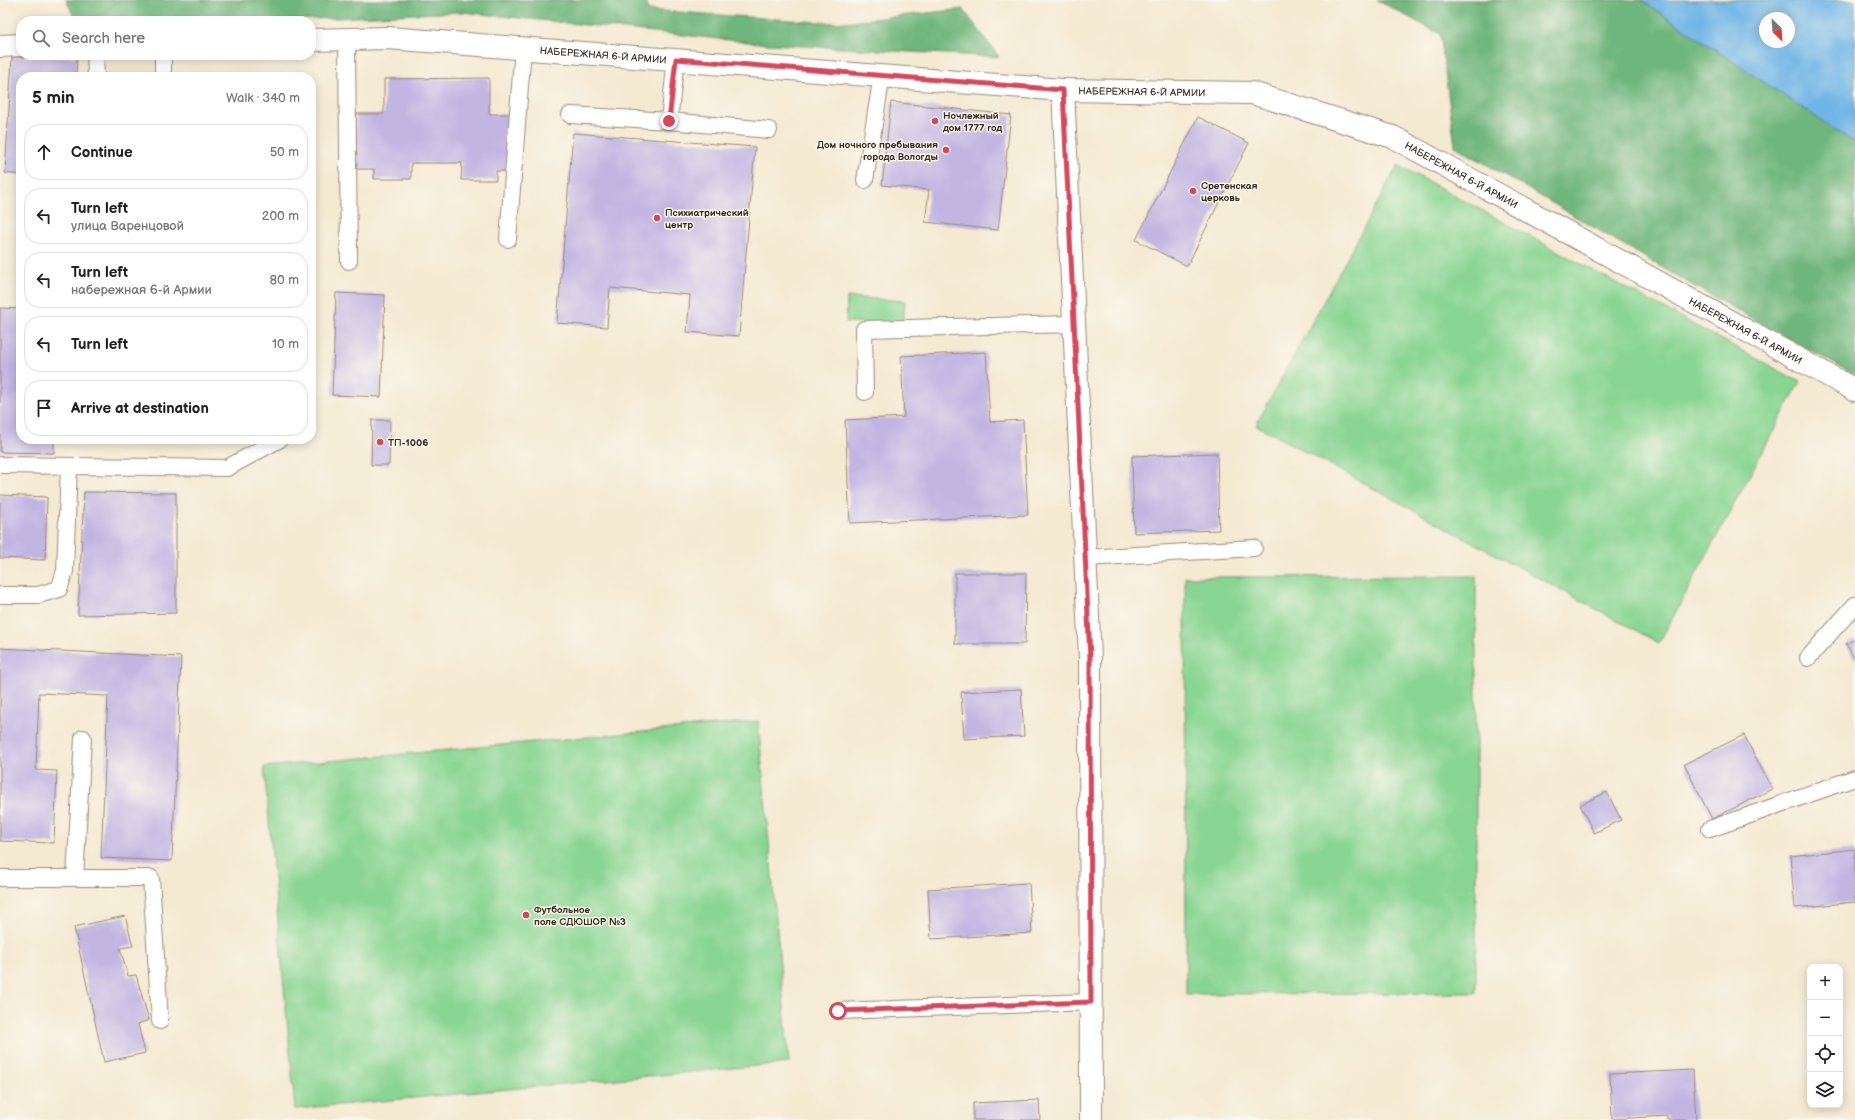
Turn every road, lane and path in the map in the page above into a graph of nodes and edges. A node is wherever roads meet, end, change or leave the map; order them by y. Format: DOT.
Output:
graph roads {
  1 [pos="347,39"];
  2 [pos="316,40"];
  3 [pos="0,46"];
  4 [pos="16,46"];
  5 [pos="523,48"];
  6 [pos="676,59"];
  7 [pos="95,60"];
  8 [pos="163,60"];
  9 [pos="96,72"];
  10 [pos="163,72"];
  11 [pos="882,75"];
  12 [pos="1063,90"];
  13 [pos="570,115"];
  14 [pos="669,121"];
  15 [pos="769,130"];
  16 [pos="865,180"];
  17 [pos="508,239"];
  18 [pos="349,261"];
  19 [pos="1075,324"];
  20 [pos="1855,390"];
  21 [pos="865,392"];
  22 [pos="271,444"];
  23 [pos="0,465"];
  24 [pos="69,466"];
  25 [pos="1254,548"];
  26 [pos="1086,558"];
  27 [pos="0,596"];
  28 [pos="1855,605"];
  29 [pos="1808,658"];
  30 [pos="83,738"];
  31 [pos="1855,778"];
  32 [pos="1710,829"];
  33 [pos="0,878"];
  34 [pos="75,878"];
  35 [pos="1091,1002"];
  36 [pos="838,1011"];
  37 [pos="160,1021"];
  38 [pos="1091,1120"];
  1 -- 2 [label="street, НАБЕРЕЖНАЯ 6-Й АРМИИ"];
  1 -- 5 [label="street, НАБЕРЕЖНАЯ 6-Й АРМИИ"];
  1 -- 18 [label="lane"];
  3 -- 4 [label="street"];
  5 -- 6 [label="street, НАБЕРЕЖНАЯ 6-Й АРМИИ"];
  5 -- 17 [label="lane"];
  6 -- 11 [label="street, НАБЕРЕЖНАЯ 6-Й АРМИИ"];
  6 -- 14 [label="lane"];
  7 -- 9 [label="lane"];
  8 -- 10 [label="lane"];
  11 -- 12 [label="street, НАБЕРЕЖНАЯ 6-Й АРМИИ"];
  11 -- 16 [label="lane"];
  12 -- 19 [label="street"];
  12 -- 20 [label="street, НАБЕРЕЖНАЯ 6-Й АРМИИ"];
  13 -- 14 [label="lane"];
  14 -- 15 [label="lane"];
  19 -- 21 [label="lane"];
  19 -- 26 [label="street"];
  22 -- 24 [label="lane"];
  23 -- 24 [label="lane"];
  24 -- 27 [label="lane"];
  25 -- 26 [label="lane"];
  26 -- 35 [label="street"];
  28 -- 29 [label="lane"];
  30 -- 34 [label="lane"];
  31 -- 32 [label="lane"];
  33 -- 34 [label="lane"];
  34 -- 37 [label="lane"];
  35 -- 36 [label="lane"];
  35 -- 38 [label="street"];
}
